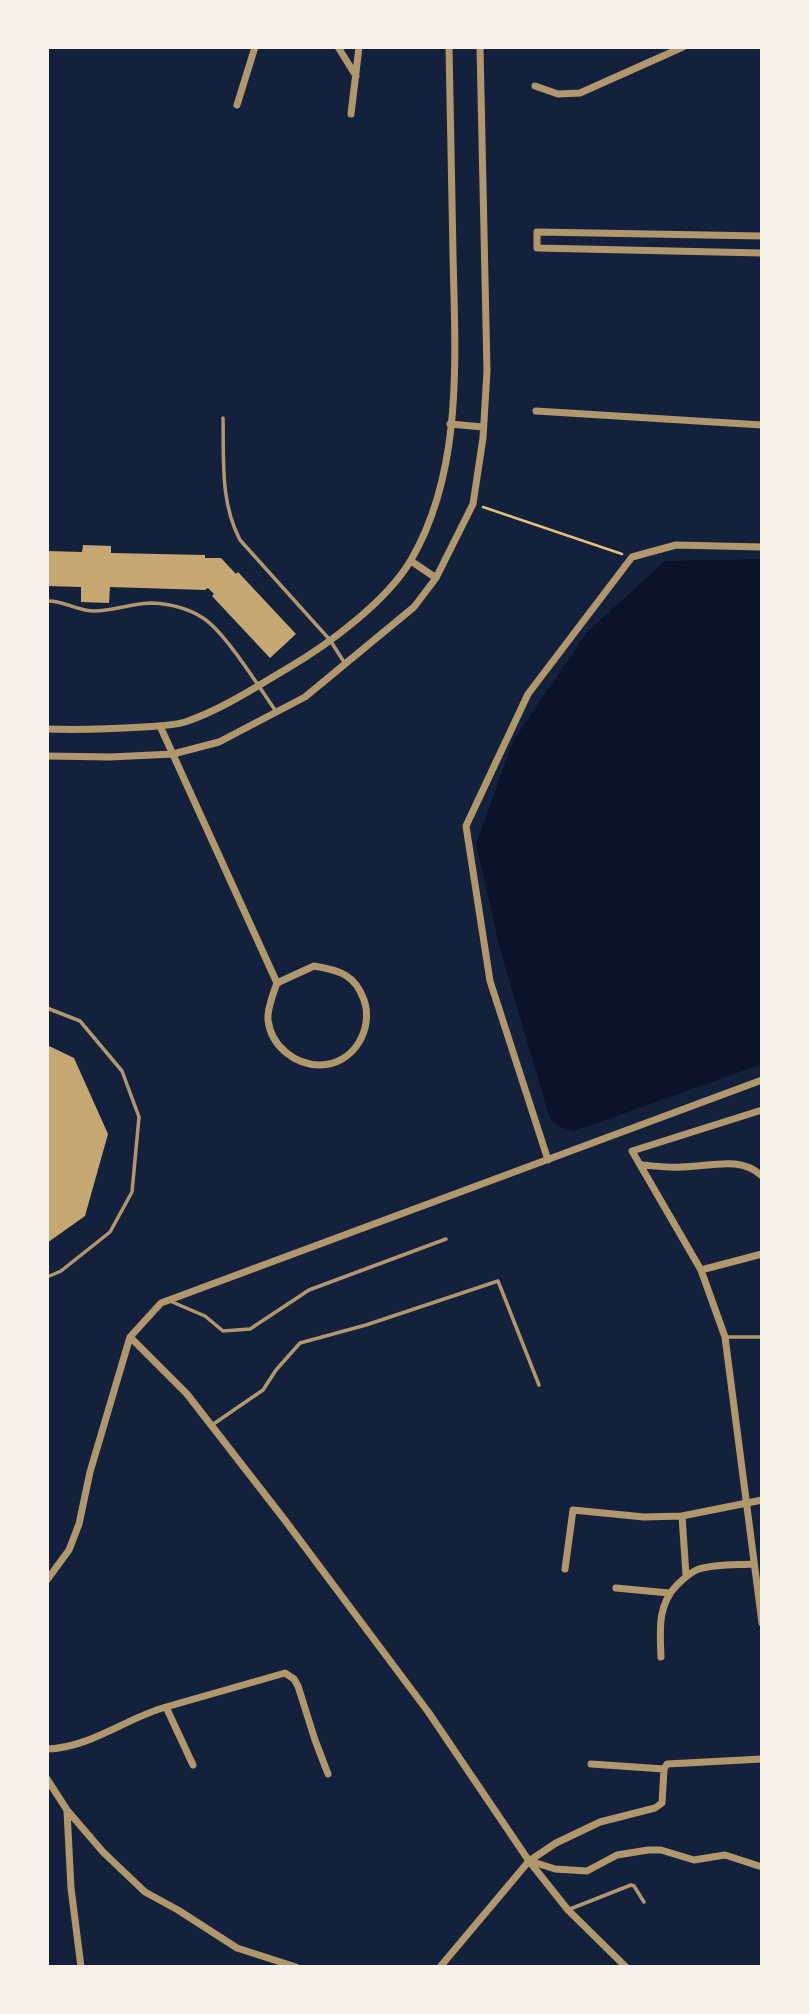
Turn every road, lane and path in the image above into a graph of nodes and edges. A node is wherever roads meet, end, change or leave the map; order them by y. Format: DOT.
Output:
graph roads {
  1 [pos="255,47"];
  2 [pos="338,47"];
  3 [pos="359,47"];
  4 [pos="449,47"];
  5 [pos="480,47"];
  6 [pos="683,47"];
  7 [pos="356,76"];
  8 [pos="534,86"];
  9 [pos="237,105"];
  10 [pos="351,114"];
  11 [pos="762,236"];
  12 [pos="762,253"];
  13 [pos="536,411"];
  14 [pos="223,418"];
  15 [pos="450,424"];
  16 [pos="762,425"];
  17 [pos="483,428"];
  18 [pos="473,503"];
  19 [pos="762,547"];
  20 [pos="632,557"];
  21 [pos="411,561"];
  22 [pos="436,578"];
  23 [pos="47,601"];
  24 [pos="330,640"];
  25 [pos="345,664"];
  26 [pos="258,685"];
  27 [pos="276,712"];
  28 [pos="160,726"];
  29 [pos="47,729"];
  30 [pos="173,754"];
  31 [pos="47,757"];
  32 [pos="277,983"];
  33 [pos="47,1008"];
  34 [pos="762,1080"];
  35 [pos="762,1110"];
  36 [pos="548,1160"];
  37 [pos="642,1166"];
  38 [pos="762,1176"];
  39 [pos="446,1239"];
  40 [pos="762,1254"];
  41 [pos="701,1270"];
  42 [pos="47,1277"];
  43 [pos="168,1300"];
  44 [pos="130,1337"];
  45 [pos="725,1337"];
  46 [pos="762,1337"];
  47 [pos="538,1385"];
  48 [pos="212,1425"];
  49 [pos="762,1500"];
  50 [pos="745,1502"];
  51 [pos="682,1516"];
  52 [pos="753,1564"];
  53 [pos="565,1569"];
  54 [pos="687,1576"];
  55 [pos="47,1580"];
  56 [pos="616,1588"];
  57 [pos="669,1593"];
  58 [pos="762,1623"];
  59 [pos="661,1657"];
  60 [pos="166,1707"];
  61 [pos="47,1749"];
  62 [pos="762,1759"];
  63 [pos="591,1764"];
  64 [pos="193,1765"];
  65 [pos="664,1769"];
  66 [pos="328,1774"];
  67 [pos="47,1779"];
  68 [pos="67,1810"];
  69 [pos="529,1861"];
  70 [pos="762,1867"];
  71 [pos="644,1902"];
  72 [pos="568,1910"];
  73 [pos="81,1967"];
  74 [pos="296,1967"];
  75 [pos="440,1967"];
  76 [pos="626,1967"];
  1 -- 9 [label="street"];
  2 -- 7 [label="street"];
  3 -- 7 [label="street"];
  4 -- 15 [label="street"];
  5 -- 17 [label="street"];
  6 -- 8 [label="street"];
  7 -- 10 [label="street"];
  11 -- 12 [label="street"];
  13 -- 16 [label="street"];
  14 -- 24 [label="lane"];
  15 -- 17 [label="street"];
  15 -- 21 [label="street"];
  17 -- 18 [label="street"];
  18 -- 20 [label="path"];
  18 -- 22 [label="street"];
  19 -- 20 [label="street"];
  20 -- 36 [label="street"];
  21 -- 22 [label="street"];
  21 -- 24 [label="street"];
  22 -- 25 [label="street"];
  23 -- 26 [label="lane"];
  24 -- 25 [label="lane"];
  24 -- 26 [label="street"];
  25 -- 27 [label="street"];
  26 -- 27 [label="lane"];
  26 -- 28 [label="street"];
  27 -- 30 [label="street"];
  28 -- 29 [label="street"];
  28 -- 30 [label="street"];
  30 -- 31 [label="street"];
  30 -- 32 [label="street"];
  32 -- 32 [label="street"];
  33 -- 42 [label="lane"];
  34 -- 36 [label="street"];
  35 -- 37 [label="street"];
  36 -- 43 [label="street"];
  37 -- 38 [label="street"];
  37 -- 41 [label="street"];
  39 -- 43 [label="lane"];
  40 -- 41 [label="street"];
  41 -- 45 [label="street"];
  43 -- 44 [label="street"];
  44 -- 48 [label="street"];
  44 -- 55 [label="street"];
  45 -- 46 [label="lane"];
  45 -- 50 [label="street"];
  47 -- 48 [label="lane"];
  48 -- 69 [label="street"];
  49 -- 50 [label="street"];
  50 -- 51 [label="street"];
  50 -- 52 [label="street"];
  51 -- 53 [label="street"];
  51 -- 54 [label="street"];
  52 -- 54 [label="street"];
  52 -- 58 [label="street"];
  54 -- 57 [label="street"];
  56 -- 57 [label="street"];
  57 -- 59 [label="street"];
  60 -- 61 [label="street"];
  60 -- 64 [label="street"];
  60 -- 66 [label="street"];
  62 -- 65 [label="street"];
  63 -- 65 [label="street"];
  65 -- 69 [label="street"];
  67 -- 68 [label="street"];
  68 -- 73 [label="street"];
  68 -- 74 [label="street"];
  69 -- 70 [label="street"];
  69 -- 72 [label="street"];
  69 -- 75 [label="street"];
  71 -- 72 [label="lane"];
  72 -- 76 [label="street"];
}
